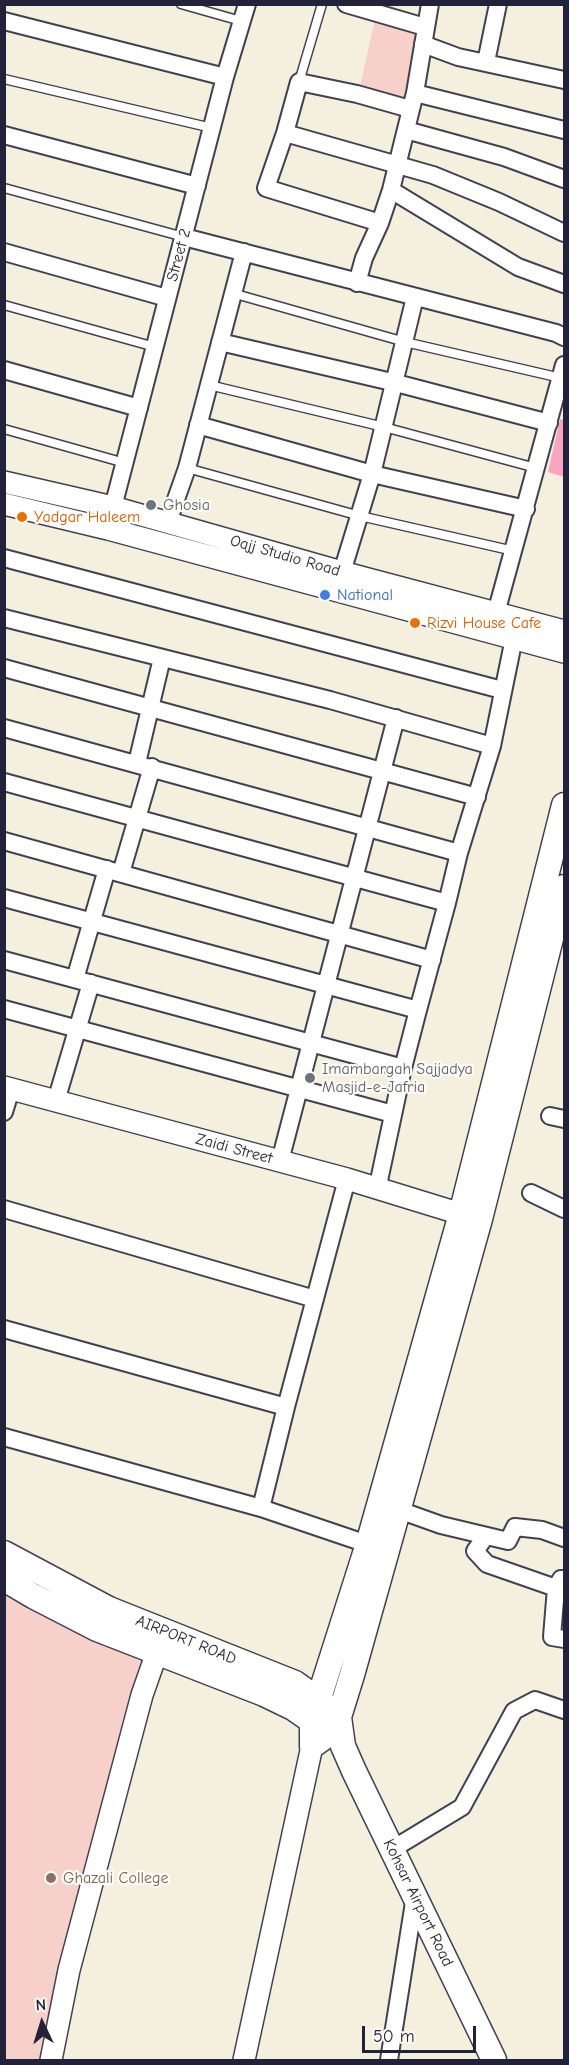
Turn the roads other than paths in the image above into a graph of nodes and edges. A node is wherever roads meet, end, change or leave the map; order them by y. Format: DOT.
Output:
graph roads {
  1 [pos="181,4"];
  2 [pos="247,4"];
  3 [pos="322,4"];
  4 [pos="346,4"];
  5 [pos="430,4"];
  6 [pos="498,4"];
  7 [pos="4,21"];
  8 [pos="241,21"];
  9 [pos="425,27"];
  10 [pos="423,44"];
  11 [pos="486,62"];
  12 [pos="225,77"];
  13 [pos="4,79"];
  14 [pos="564,80"];
  15 [pos="299,82"];
  16 [pos="412,101"];
  17 [pos="212,128"];
  18 [pos="406,130"];
  19 [pos="564,130"];
  20 [pos="285,133"];
  21 [pos="4,135"];
  22 [pos="398,165"];
  23 [pos="564,179"];
  24 [pos="196,186"];
  25 [pos="4,188"];
  26 [pos="391,190"];
  27 [pos="380,223"];
  28 [pos="564,233"];
  29 [pos="184,237"];
  30 [pos="4,252"];
  31 [pos="244,252"];
  32 [pos="357,283"];
  33 [pos="564,284"];
  34 [pos="232,293"];
  35 [pos="415,297"];
  36 [pos="167,298"];
  37 [pos="4,305"];
  38 [pos="564,337"];
  39 [pos="220,342"];
  40 [pos="405,342"];
  41 [pos="156,347"];
  42 [pos="4,370"];
  43 [pos="563,374"];
  44 [pos="396,383"];
  45 [pos="209,385"];
  46 [pos="139,408"];
  47 [pos="549,423"];
  48 [pos="198,425"];
  49 [pos="384,427"];
  50 [pos="4,429"];
  51 [pos="125,463"];
  52 [pos="187,468"];
  53 [pos="536,468"];
  54 [pos="372,474"];
  55 [pos="4,482"];
  56 [pos="4,504"];
  57 [pos="113,507"];
  58 [pos="526,509"];
  59 [pos="360,516"];
  60 [pos="168,522"];
  61 [pos="514,551"];
  62 [pos="4,558"];
  63 [pos="342,572"];
  64 [pos="496,614"];
  65 [pos="4,618"];
  66 [pos="564,631"];
  67 [pos="514,638"];
  68 [pos="564,652"];
  69 [pos="162,658"];
  70 [pos="4,668"];
  71 [pos="502,690"];
  72 [pos="150,708"];
  73 [pos="396,718"];
  74 [pos="4,728"];
  75 [pos="492,746"];
  76 [pos="144,765"];
  77 [pos="383,771"];
  78 [pos="4,782"];
  79 [pos="477,797"];
  80 [pos="564,806"];
  81 [pos="137,818"];
  82 [pos="368,827"];
  83 [pos="4,841"];
  84 [pos="459,853"];
  85 [pos="114,871"];
  86 [pos="355,878"];
  87 [pos="4,898"];
  88 [pos="557,900"];
  89 [pos="447,903"];
  90 [pos="92,921"];
  91 [pos="340,934"];
  92 [pos="4,960"];
  93 [pos="432,960"];
  94 [pos="83,981"];
  95 [pos="326,986"];
  96 [pos="4,1008"];
  97 [pos="418,1010"];
  98 [pos="78,1029"];
  99 [pos="311,1044"];
  100 [pos="403,1068"];
  101 [pos="8,1088"];
  102 [pos="299,1089"];
  103 [pos="56,1101"];
  104 [pos="4,1112"];
  105 [pos="393,1114"];
  106 [pos="280,1161"];
  107 [pos="347,1179"];
  108 [pos="377,1190"];
  109 [pos="531,1194"];
  110 [pos="4,1209"];
  111 [pos="564,1209"];
  112 [pos="461,1214"];
  113 [pos="315,1299"];
  114 [pos="4,1329"];
  115 [pos="286,1407"];
  116 [pos="4,1437"];
  117 [pos="261,1508"];
  118 [pos="399,1509"];
  119 [pos="486,1536"];
  120 [pos="564,1538"];
  121 [pos="378,1548"];
  122 [pos="4,1553"];
  123 [pos="4,1579"];
  124 [pos="560,1584"];
  125 [pos="564,1639"];
  126 [pos="161,1642"];
  127 [pos="564,1710"];
  128 [pos="326,1727"];
  129 [pos="391,1850"];
  130 [pos="415,1896"];
  131 [pos="51,2061"];
  132 [pos="244,2061"];
  133 [pos="388,2061"];
  134 [pos="494,2061"];
  1 -- 8 [label="lane"];
  2 -- 8 [label="street, Street 2"];
  3 -- 15 [label="lane"];
  4 -- 9 [label="street"];
  5 -- 9 [label="street"];
  6 -- 11 [label="street"];
  7 -- 12 [label="street"];
  8 -- 12 [label="street, Street 2"];
  9 -- 10 [label="street"];
  10 -- 11 [label="street"];
  10 -- 16 [label="street"];
  11 -- 14 [label="street"];
  12 -- 17 [label="street, Street 2"];
  13 -- 17 [label="lane"];
  15 -- 16 [label="street"];
  15 -- 20 [label="street"];
  16 -- 18 [label="street"];
  16 -- 19 [label="street"];
  17 -- 24 [label="street, Street 2"];
  18 -- 22 [label="street"];
  18 -- 23 [label="street"];
  20 -- 22 [label="street"];
  20 -- 27 [label="street"];
  21 -- 24 [label="street"];
  22 -- 26 [label="street"];
  22 -- 28 [label="street"];
  24 -- 29 [label="street, Street 2"];
  25 -- 29 [label="lane"];
  26 -- 27 [label="street"];
  26 -- 33 [label="street"];
  27 -- 32 [label="street"];
  29 -- 31 [label="street"];
  29 -- 36 [label="street, Street 2"];
  30 -- 36 [label="street"];
  31 -- 32 [label="street"];
  31 -- 34 [label="street"];
  32 -- 35 [label="street"];
  34 -- 39 [label="street"];
  34 -- 40 [label="lane"];
  35 -- 38 [label="street"];
  35 -- 40 [label="street"];
  36 -- 41 [label="street, Street 2"];
  37 -- 41 [label="lane"];
  39 -- 44 [label="street"];
  39 -- 45 [label="street"];
  40 -- 43 [label="lane"];
  40 -- 44 [label="street"];
  41 -- 46 [label="street, Street 2"];
  42 -- 46 [label="street"];
  43 -- 47 [label="street"];
  44 -- 47 [label="street"];
  44 -- 49 [label="street"];
  45 -- 48 [label="street"];
  45 -- 49 [label="lane"];
  46 -- 51 [label="street, Street 2"];
  47 -- 53 [label="street"];
  48 -- 52 [label="street"];
  48 -- 54 [label="street"];
  49 -- 53 [label="lane"];
  49 -- 54 [label="street"];
  50 -- 51 [label="lane"];
  51 -- 57 [label="street, Street 2"];
  52 -- 59 [label="lane"];
  52 -- 60 [label="street"];
  53 -- 58 [label="street"];
  54 -- 58 [label="street"];
  54 -- 59 [label="street"];
  55 -- 57 [label="street, Oajj Studio Road"];
  56 -- 67 [label="street, Oajj Studio Road"];
  57 -- 60 [label="street, Oajj Studio Road"];
  58 -- 61 [label="street"];
  59 -- 61 [label="lane"];
  59 -- 63 [label="street"];
  60 -- 63 [label="street, Oajj Studio Road"];
  61 -- 64 [label="street"];
  62 -- 71 [label="street"];
  63 -- 64 [label="street, Oajj Studio Road"];
  64 -- 66 [label="street, Oajj Studio Road"];
  65 -- 69 [label="street"];
  67 -- 68 [label="street, Oajj Studio Road"];
  67 -- 71 [label="street"];
  69 -- 72 [label="street"];
  69 -- 73 [label="street"];
  70 -- 72 [label="street"];
  71 -- 75 [label="street"];
  72 -- 76 [label="street"];
  72 -- 77 [label="street"];
  73 -- 75 [label="street"];
  73 -- 77 [label="street"];
  74 -- 76 [label="street"];
  75 -- 79 [label="street"];
  76 -- 81 [label="street"];
  76 -- 82 [label="street"];
  77 -- 79 [label="street"];
  77 -- 82 [label="street"];
  78 -- 81 [label="street"];
  79 -- 84 [label="street"];
  80 -- 88 [label="main road"];
  81 -- 85 [label="street"];
  81 -- 86 [label="street"];
  82 -- 84 [label="street"];
  82 -- 86 [label="street"];
  83 -- 85 [label="street"];
  84 -- 89 [label="street"];
  85 -- 90 [label="street"];
  85 -- 91 [label="street"];
  86 -- 89 [label="street"];
  86 -- 91 [label="street"];
  87 -- 90 [label="street"];
  88 -- 112 [label="main road"];
  88 -- 118 [label="main road"];
  89 -- 93 [label="street"];
  90 -- 94 [label="street"];
  90 -- 95 [label="street"];
  91 -- 93 [label="street"];
  91 -- 95 [label="street"];
  92 -- 94 [label="street"];
  93 -- 97 [label="street"];
  94 -- 98 [label="street"];
  94 -- 99 [label="street"];
  95 -- 97 [label="street"];
  95 -- 99 [label="street"];
  96 -- 98 [label="street"];
  97 -- 100 [label="street"];
  98 -- 102 [label="street"];
  98 -- 103 [label="street"];
  99 -- 100 [label="street"];
  99 -- 102 [label="street"];
  100 -- 105 [label="street"];
  101 -- 103 [label="street, Zaidi Street"];
  101 -- 104 [label="street"];
  102 -- 105 [label="street"];
  102 -- 106 [label="street"];
  103 -- 106 [label="street, Zaidi Street"];
  105 -- 108 [label="street"];
  106 -- 107 [label="street, Zaidi Street"];
  107 -- 108 [label="street, Zaidi Street"];
  107 -- 113 [label="street"];
  108 -- 112 [label="street, Zaidi Street"];
  109 -- 111 [label="street"];
  110 -- 113 [label="street"];
  112 -- 121 [label="main road"];
  113 -- 115 [label="street"];
  114 -- 115 [label="street"];
  115 -- 117 [label="street"];
  116 -- 117 [label="street"];
  117 -- 121 [label="street"];
  118 -- 119 [label="street"];
  118 -- 121 [label="main road"];
  119 -- 120 [label="street"];
  119 -- 124 [label="street"];
  121 -- 128 [label="main road"];
  122 -- 126 [label="main road, AIRPORT ROAD"];
  123 -- 126 [label="main road"];
  124 -- 125 [label="street"];
  126 -- 128 [label="main road, AIRPORT ROAD"];
  126 -- 131 [label="street"];
  127 -- 129 [label="street"];
  128 -- 129 [label="main road, Kohsar Airport Road"];
  128 -- 132 [label="street"];
  129 -- 130 [label="main road, Kohsar Airport Road"];
  130 -- 133 [label="street"];
  130 -- 134 [label="main road, Kohsar Airport Road"];
}
